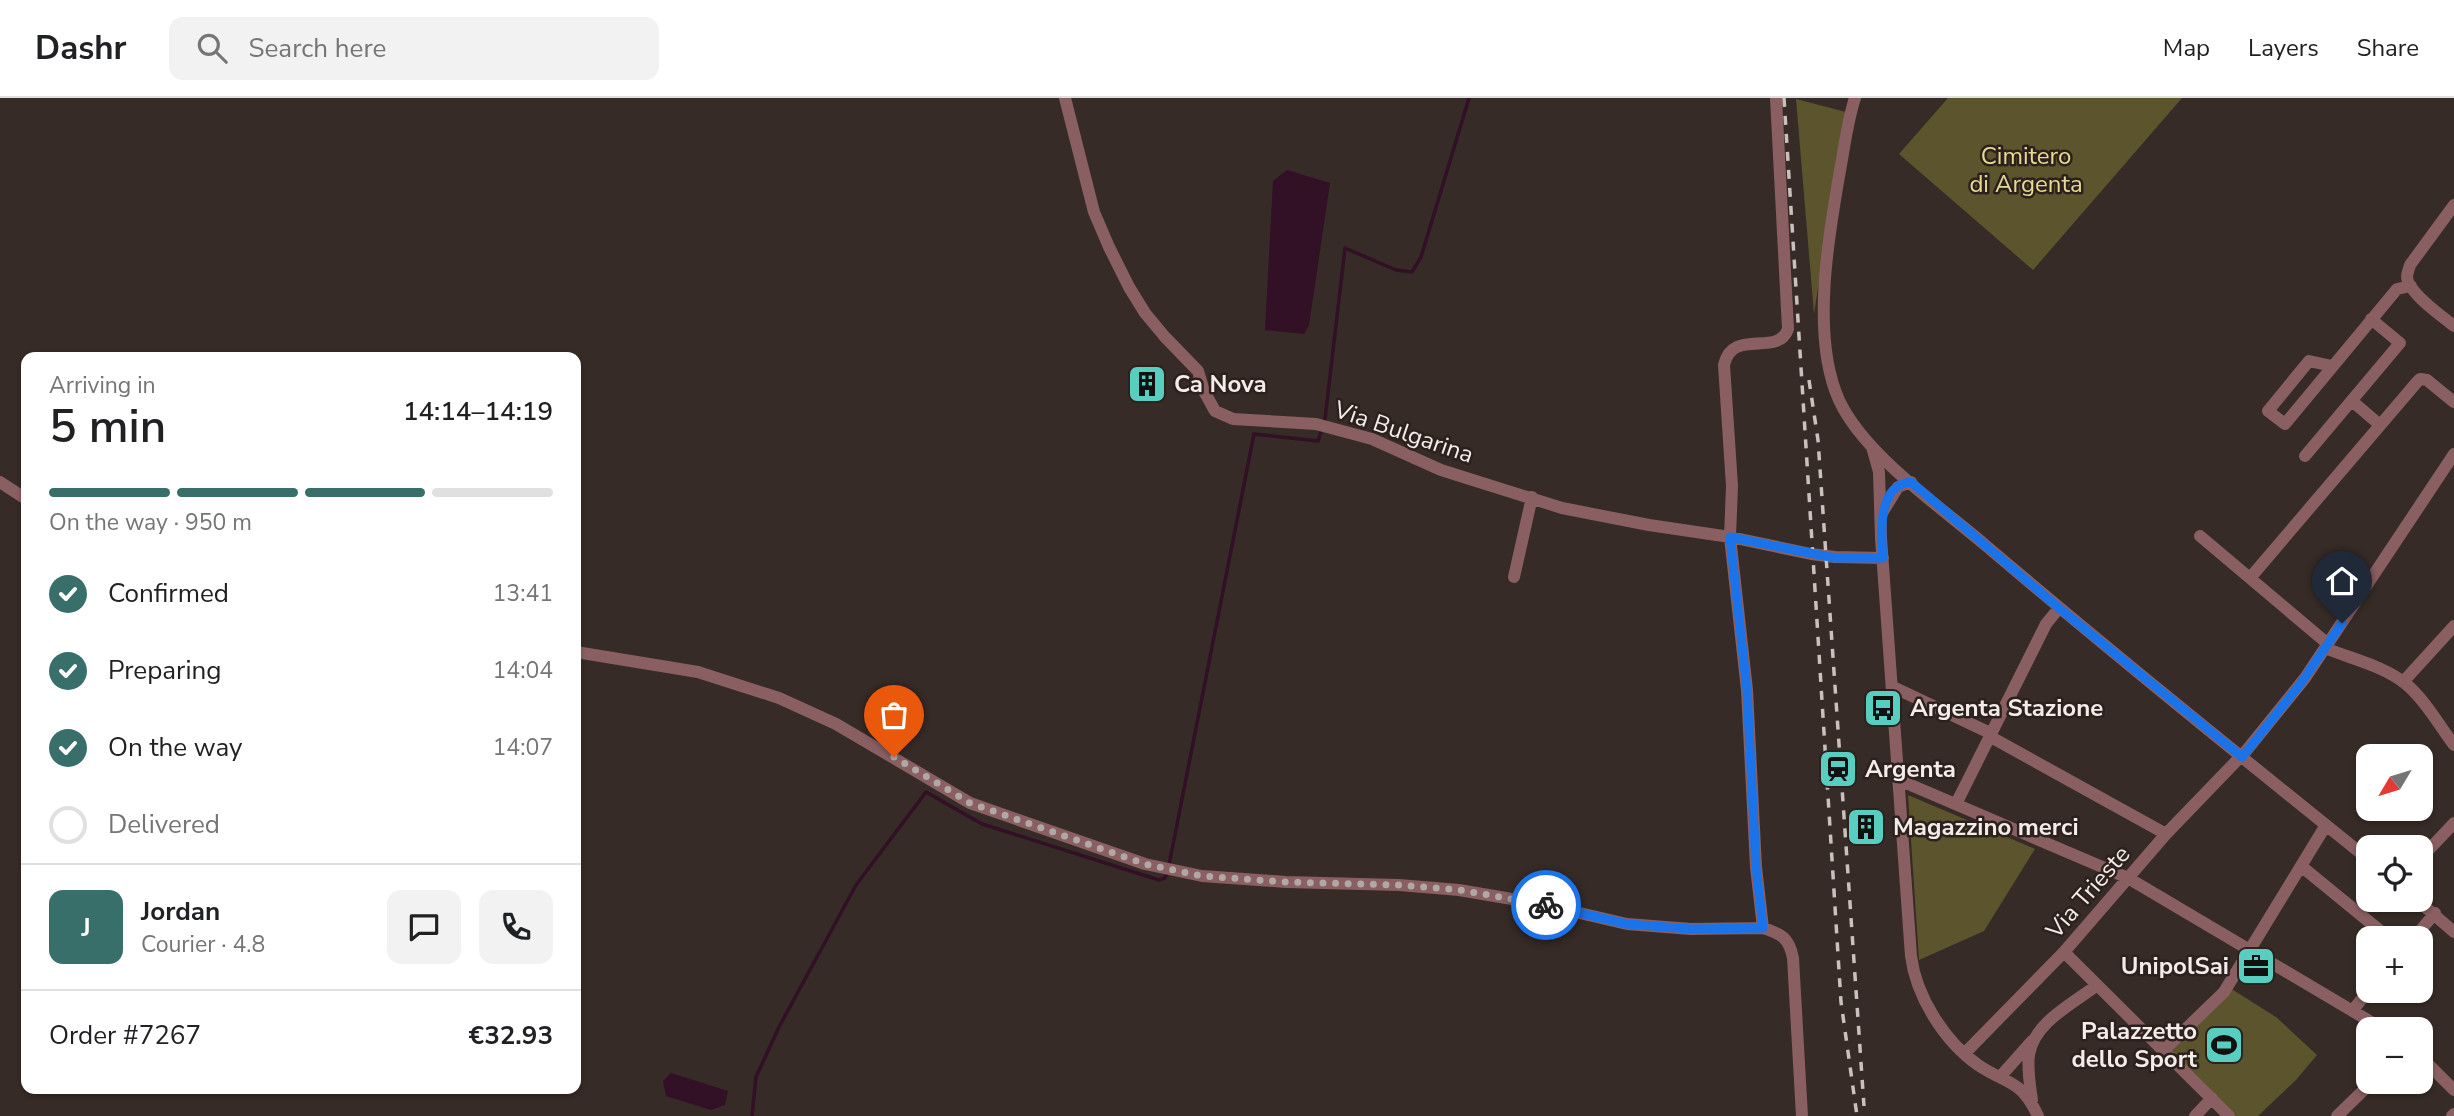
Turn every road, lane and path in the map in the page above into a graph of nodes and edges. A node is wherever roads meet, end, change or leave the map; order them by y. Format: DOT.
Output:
graph roads {
  1 [pos="1065,98"];
  2 [pos="1776,98"];
  3 [pos="1855,98"];
  4 [pos="2454,205"];
  5 [pos="2411,286"];
  6 [pos="2371,319"];
  7 [pos="2454,326"];
  8 [pos="2332,366"];
  9 [pos="2351,401"];
  10 [pos="2454,402"];
  11 [pos="2380,425"];
  12 [pos="1871,446"];
  13 [pos="2454,454"];
  14 [pos="2305,456"];
  15 [pos="0,482"];
  16 [pos="1911,482"];
  17 [pos="21,496"];
  18 [pos="1532,497"];
  19 [pos="2200,536"];
  20 [pos="1730,537"];
  21 [pos="1881,538"];
  22 [pos="1883,558"];
  23 [pos="1514,577"];
  24 [pos="2250,578"];
  25 [pos="2059,608"];
  26 [pos="2454,626"];
  27 [pos="2326,646"];
  28 [pos="581,653"];
  29 [pos="2403,682"];
  30 [pos="1893,687"];
  31 [pos="1989,735"];
  32 [pos="2454,745"];
  33 [pos="2242,757"];
  34 [pos="1899,779"];
  35 [pos="1956,804"];
  36 [pos="2454,823"];
  37 [pos="2326,825"];
  38 [pos="2166,834"];
  39 [pos="2433,845"];
  40 [pos="2356,849"];
  41 [pos="2301,866"];
  42 [pos="2128,878"];
  43 [pos="2432,912"];
  44 [pos="2435,914"];
  45 [pos="2374,926"];
  46 [pos="2424,926"];
  47 [pos="1763,928"];
  48 [pos="2454,932"];
  49 [pos="2250,948"];
  50 [pos="2064,952"];
  51 [pos="2097,985"];
  52 [pos="2359,1003"];
  53 [pos="2353,1010"];
  54 [pos="2364,1017"];
  55 [pos="2034,1038"];
  56 [pos="2164,1051"];
  57 [pos="1965,1053"];
  58 [pos="2433,1069"];
  59 [pos="2000,1077"];
  60 [pos="2454,1090"];
  61 [pos="2360,1094"];
  62 [pos="2209,1096"];
  63 [pos="2035,1110"];
  64 [pos="1802,1116"];
  65 [pos="2194,1116"];
  66 [pos="2229,1116"];
  67 [pos="2337,1116"];
  1 -- 18 [label="street, Via Bulgarina"];
  2 -- 20 [label="street"];
  3 -- 12 [label="street"];
  4 -- 5 [label="street"];
  5 -- 6 [label="street"];
  5 -- 7 [label="street"];
  6 -- 8 [label="street"];
  6 -- 9 [label="street"];
  8 -- 8 [label="street"];
  9 -- 11 [label="street"];
  9 -- 14 [label="street"];
  10 -- 11 [label="street"];
  11 -- 24 [label="street"];
  12 -- 16 [label="street"];
  12 -- 21 [label="street"];
  13 -- 27 [label="street, Via Trieste"];
  15 -- 17 [label="street"];
  16 -- 21 [label="street"];
  16 -- 25 [label="street"];
  18 -- 20 [label="street, Via Bulgarina"];
  18 -- 23 [label="street"];
  19 -- 24 [label="street"];
  20 -- 22 [label="street, Via Bulgarina"];
  20 -- 47 [label="street"];
  21 -- 22 [label="street"];
  22 -- 30 [label="street"];
  24 -- 27 [label="street"];
  25 -- 31 [label="street"];
  25 -- 33 [label="street"];
  26 -- 29 [label="street"];
  27 -- 29 [label="street"];
  27 -- 33 [label="street, Via Trieste"];
  28 -- 47 [label="street"];
  29 -- 32 [label="street"];
  30 -- 31 [label="street"];
  30 -- 34 [label="street"];
  31 -- 35 [label="street"];
  31 -- 38 [label="street"];
  33 -- 37 [label="street"];
  33 -- 38 [label="street, Via Trieste"];
  34 -- 35 [label="street"];
  34 -- 57 [label="street"];
  35 -- 42 [label="street"];
  36 -- 39 [label="street"];
  37 -- 40 [label="street"];
  37 -- 41 [label="street"];
  38 -- 42 [label="street, Via Trieste"];
  41 -- 45 [label="street"];
  41 -- 49 [label="street"];
  42 -- 49 [label="street"];
  42 -- 50 [label="street, Via Trieste"];
  43 -- 44 [label="street"];
  44 -- 46 [label="street"];
  44 -- 48 [label="street"];
  47 -- 64 [label="street"];
  49 -- 53 [label="street"];
  49 -- 56 [label="street"];
  50 -- 51 [label="street"];
  50 -- 57 [label="street, Via Trieste"];
  51 -- 55 [label="street"];
  51 -- 56 [label="street"];
  52 -- 53 [label="street"];
  53 -- 54 [label="street"];
  55 -- 59 [label="street"];
  55 -- 63 [label="street"];
  56 -- 62 [label="street"];
  57 -- 59 [label="street"];
  58 -- 60 [label="street"];
  59 -- 63 [label="street"];
  61 -- 67 [label="street"];
  62 -- 65 [label="street"];
  62 -- 66 [label="street"];
}
